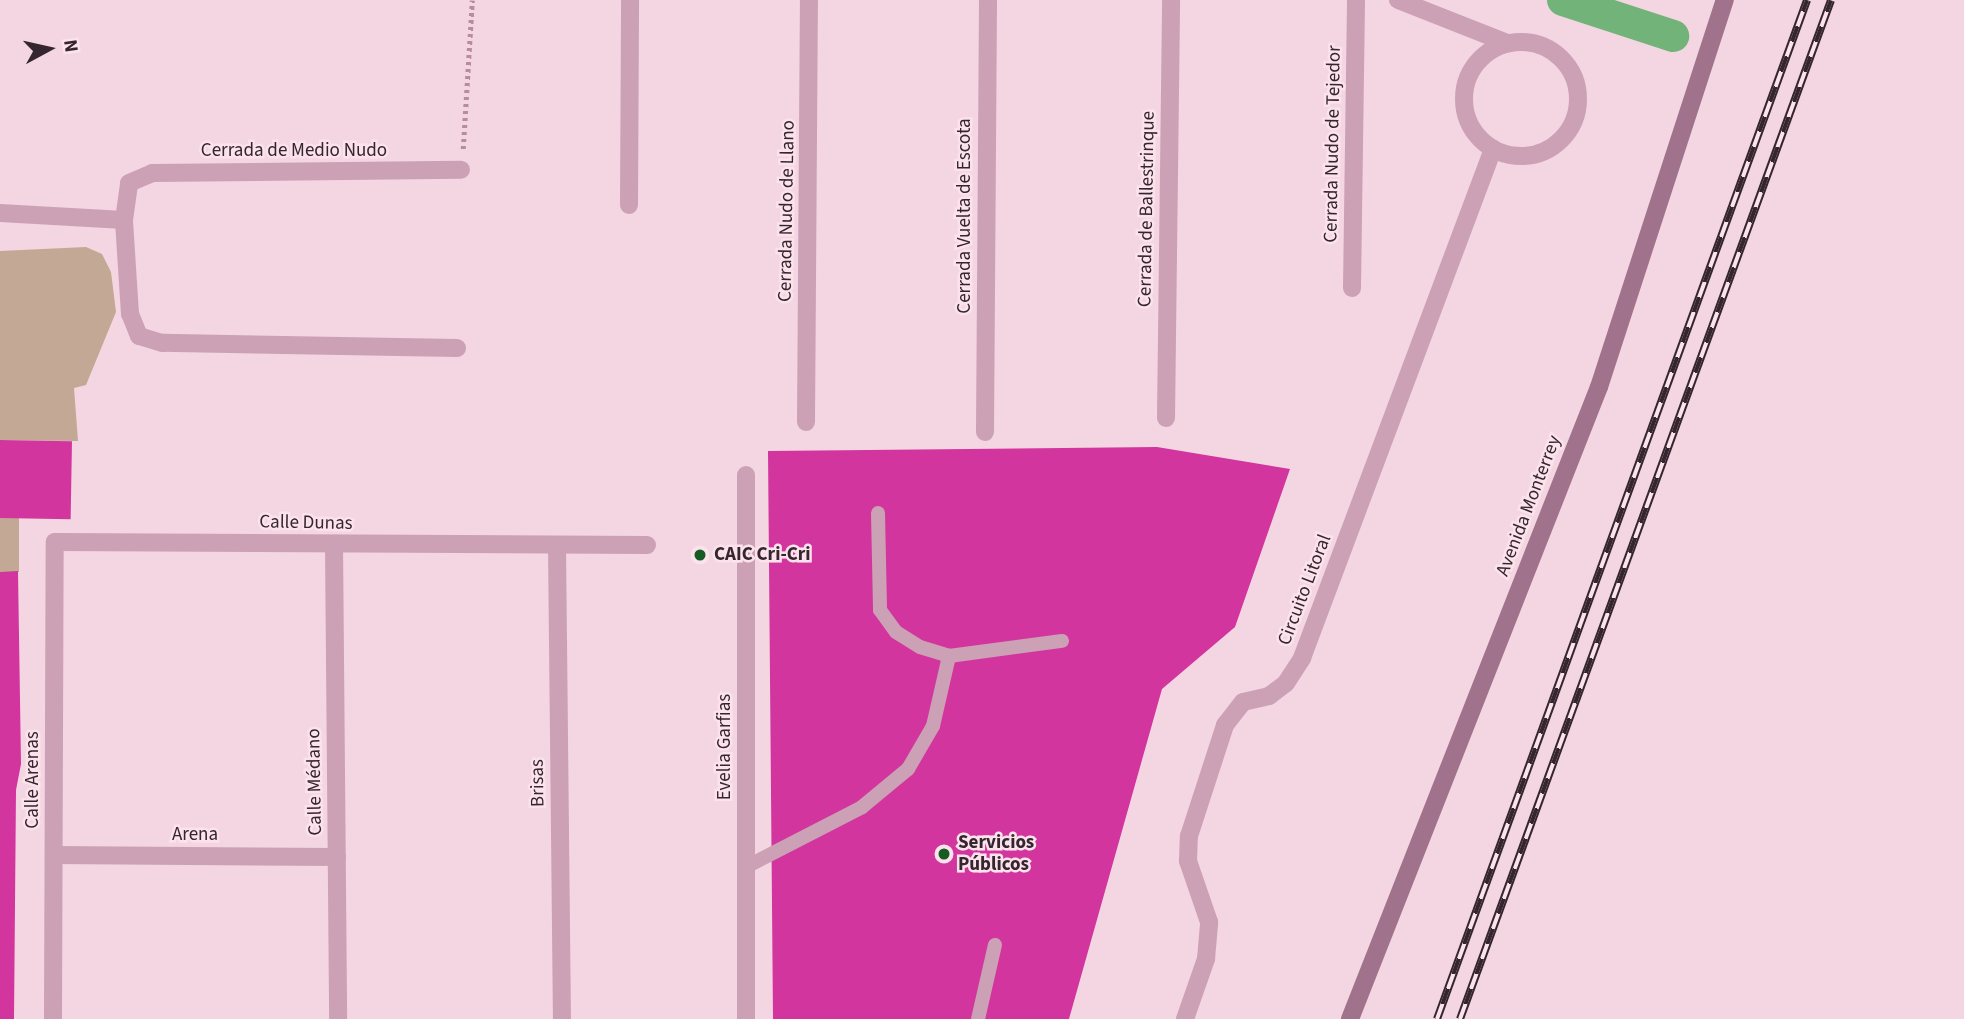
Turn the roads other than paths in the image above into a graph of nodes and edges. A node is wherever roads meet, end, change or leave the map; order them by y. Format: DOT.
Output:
graph roads {
  1 [pos="630,0"];
  2 [pos="809,0"];
  3 [pos="988,0"];
  4 [pos="1171,0"];
  5 [pos="1356,0"];
  6 [pos="1398,0"];
  7 [pos="1725,0"];
  8 [pos="1507,43"];
  9 [pos="1493,149"];
  10 [pos="461,170"];
  11 [pos="629,205"];
  12 [pos="0,213"];
  13 [pos="124,220"];
  14 [pos="1352,288"];
  15 [pos="457,348"];
  16 [pos="1166,418"];
  17 [pos="806,422"];
  18 [pos="985,432"];
  19 [pos="746,475"];
  20 [pos="878,513"];
  21 [pos="55,542"];
  22 [pos="334,544"];
  23 [pos="647,545"];
  24 [pos="557,546"];
  25 [pos="1062,641"];
  26 [pos="949,656"];
  27 [pos="54,855"];
  28 [pos="337,857"];
  29 [pos="746,867"];
  30 [pos="995,945"];
  31 [pos="53,1019"];
  32 [pos="338,1019"];
  33 [pos="562,1019"];
  34 [pos="746,1019"];
  35 [pos="978,1019"];
  36 [pos="1185,1019"];
  37 [pos="1350,1019"];
  1 -- 11 [label="street"];
  2 -- 17 [label="street, Cerrada Nudo de Llano"];
  3 -- 18 [label="street, Cerrada Vuelta de Escota"];
  4 -- 16 [label="street, Cerrada de Ballestrinque"];
  5 -- 14 [label="street, Cerrada Nudo de Tejedor"];
  6 -- 8 [label="street"];
  7 -- 37 [label="street, Avenida Monterrey"];
  8 -- 9 [label="street"];
  8 -- 9 [label="street"];
  9 -- 36 [label="street, Circuito Litoral"];
  10 -- 13 [label="street, Cerrada de Medio Nudo"];
  12 -- 13 [label="street"];
  13 -- 15 [label="street"];
  19 -- 29 [label="street, Evelia Garfias"];
  20 -- 26 [label="lane"];
  21 -- 22 [label="street, Calle Dunas"];
  21 -- 27 [label="street, Calle Arenas"];
  22 -- 24 [label="street, Calle Dunas"];
  22 -- 28 [label="street, Calle Médano"];
  23 -- 24 [label="street, Calle Dunas"];
  24 -- 33 [label="street, Brisas"];
  25 -- 26 [label="lane"];
  26 -- 29 [label="lane"];
  27 -- 28 [label="street, Arena"];
  27 -- 31 [label="street, Calle Arenas"];
  28 -- 32 [label="street, Calle Médano"];
  29 -- 34 [label="street, Evelia Garfias"];
  30 -- 35 [label="lane"];
}
